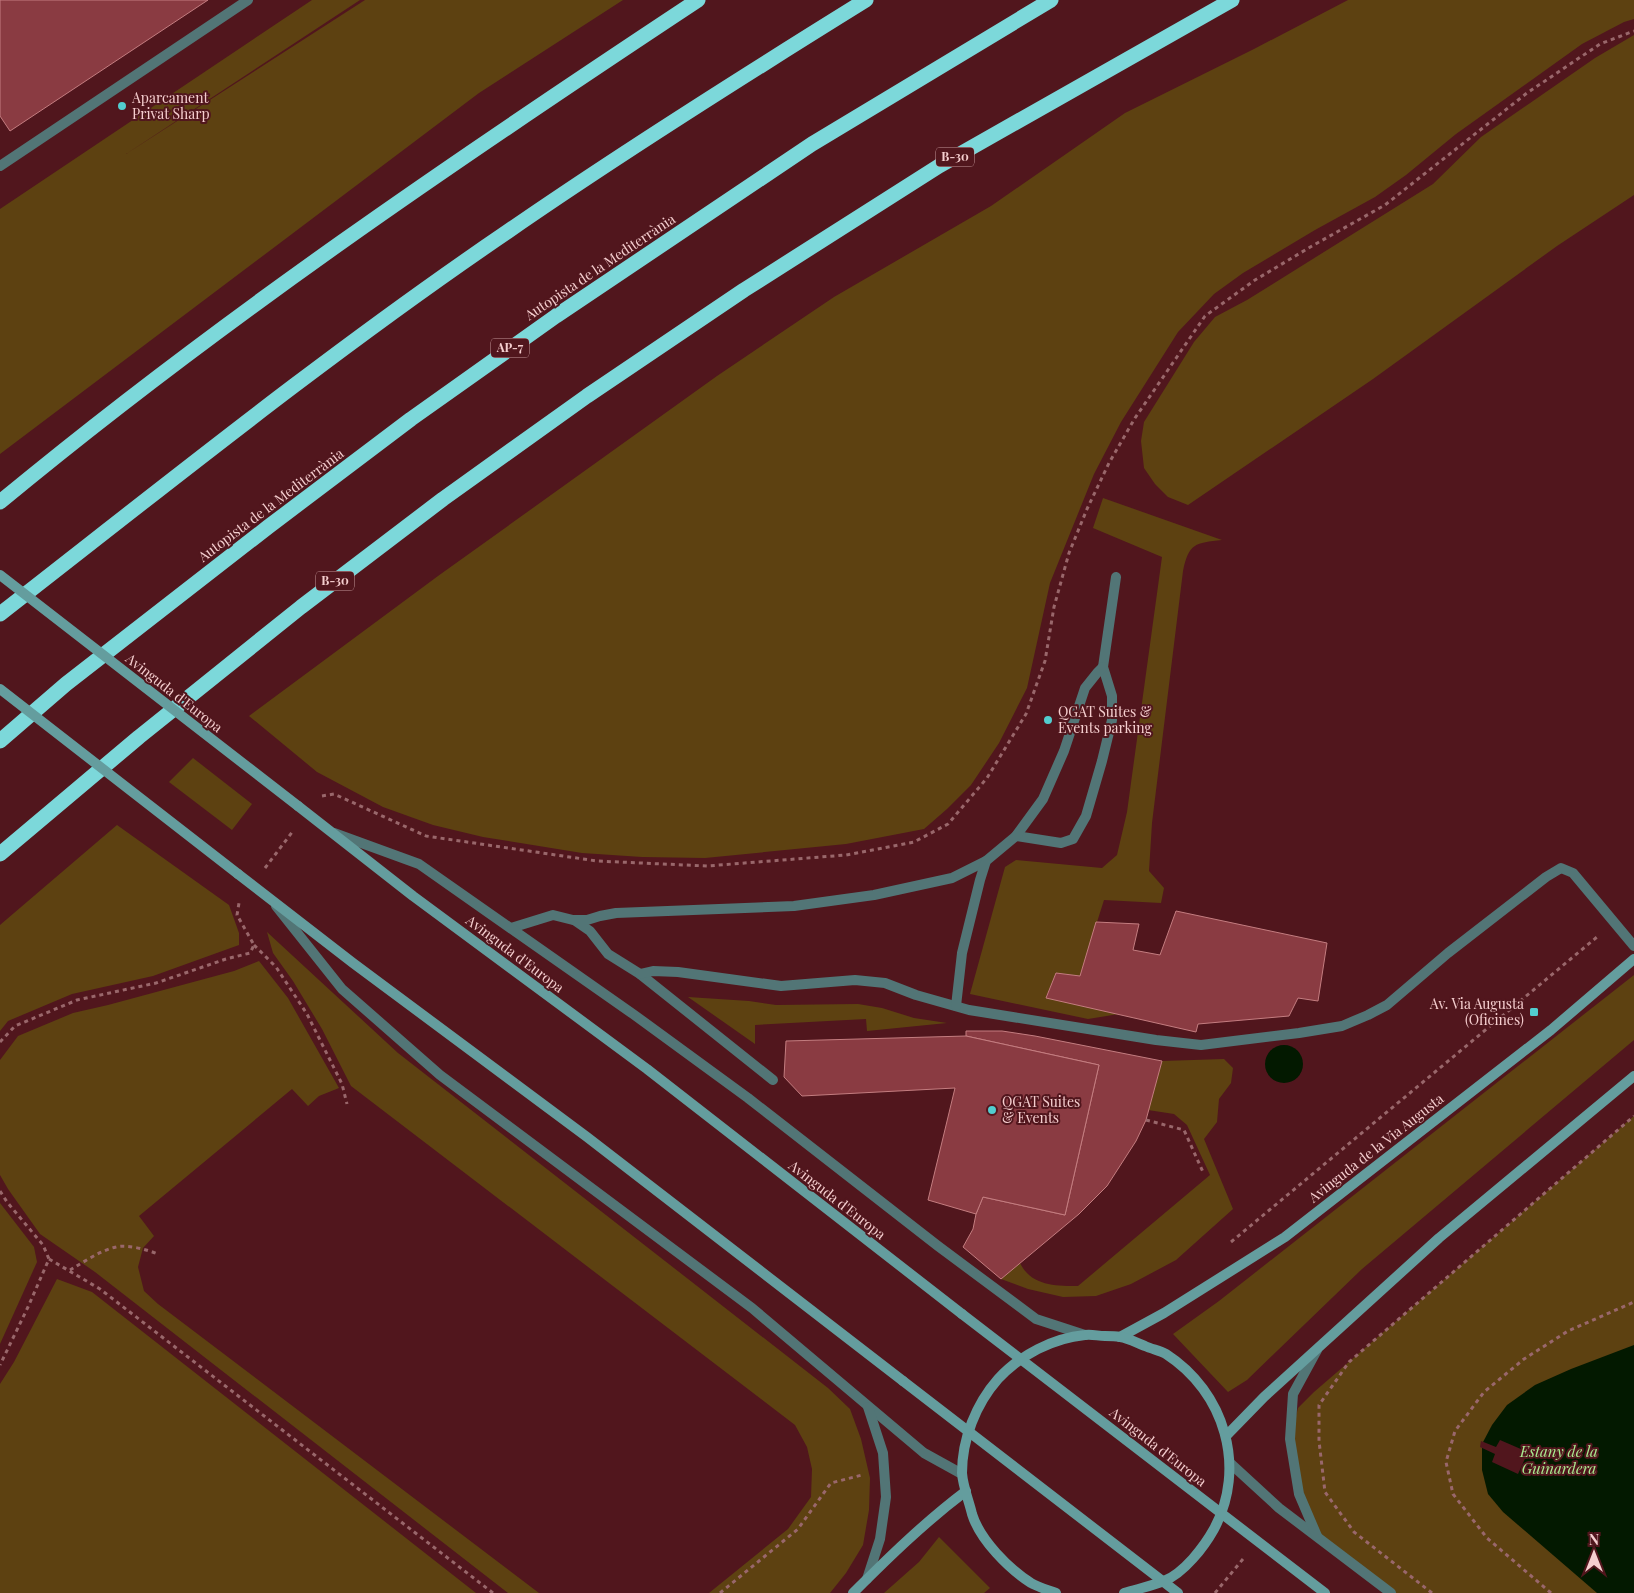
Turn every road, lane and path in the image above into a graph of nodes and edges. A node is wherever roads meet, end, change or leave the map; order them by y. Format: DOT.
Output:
graph roads {
  1 [pos="248,0"];
  2 [pos="698,0"];
  3 [pos="866,0"];
  4 [pos="1050,0"];
  5 [pos="1232,0"];
  6 [pos="1634,31"];
  7 [pos="0,166"];
  8 [pos="0,502"];
  9 [pos="0,575"];
  10 [pos="1116,577"];
  11 [pos="0,614"];
  12 [pos="1103,667"];
  13 [pos="0,689"];
  14 [pos="0,740"];
  15 [pos="307,813"];
  16 [pos="331,831"];
  17 [pos="1016,836"];
  18 [pos="0,854"];
  19 [pos="986,861"];
  20 [pos="253,885"];
  21 [pos="271,899"];
  22 [pos="573,920"];
  23 [pos="1614,922"];
  24 [pos="511,928"];
  25 [pos="254,945"];
  26 [pos="1634,946"];
  27 [pos="1634,959"];
  28 [pos="640,974"];
  29 [pos="956,1006"];
  30 [pos="0,1042"];
  31 [pos="1634,1076"];
  32 [pos="773,1080"];
  33 [pos="347,1104"];
  34 [pos="1634,1116"];
  35 [pos="1146,1120"];
  36 [pos="1203,1172"];
  37 [pos="0,1191"];
  38 [pos="1230,1243"];
  39 [pos="158,1254"];
  40 [pos="49,1259"];
  41 [pos="69,1270"];
  42 [pos="1634,1302"];
  43 [pos="1085,1335"];
  44 [pos="1120,1337"];
  45 [pos="1318,1348"];
  46 [pos="0,1365"];
  47 [pos="868,1406"];
  48 [pos="1226,1436"];
  49 [pos="883,1462"];
  50 [pos="1230,1463"];
  51 [pos="962,1474"];
  52 [pos="966,1491"];
  53 [pos="1317,1536"];
  54 [pos="867,1579"];
  55 [pos="493,1593"];
  56 [pos="720,1593"];
  57 [pos="853,1593"];
  58 [pos="1056,1593"];
  59 [pos="1124,1593"];
  60 [pos="1178,1593"];
  61 [pos="1325,1593"];
  62 [pos="1391,1593"];
  63 [pos="1432,1593"];
  64 [pos="1551,1593"];
  1 -- 7 [label="street"];
  2 -- 8 [label="highway"];
  3 -- 11 [label="highway"];
  4 -- 14 [label="highway, Autopista de la Mediterrània / AP-7"];
  5 -- 18 [label="highway, B-30"];
  6 -- 15 [label="path"];
  9 -- 15 [label="street, Avinguda d'Europa, bridge"];
  10 -- 12 [label="street"];
  12 -- 17 [label="street"];
  12 -- 17 [label="street"];
  13 -- 20 [label="street, bridge"];
  15 -- 16 [label="street, Avinguda d'Europa"];
  15 -- 20 [label="path"];
  16 -- 24 [label="street, Avinguda d'Europa"];
  16 -- 61 [label="street, Avinguda d'Europa, bridge"];
  17 -- 19 [label="street"];
  19 -- 22 [label="street"];
  19 -- 29 [label="street"];
  20 -- 21 [label="street"];
  20 -- 25 [label="path"];
  21 -- 47 [label="street"];
  21 -- 60 [label="street, bridge"];
  22 -- 24 [label="street"];
  22 -- 28 [label="street"];
  23 -- 26 [label="street"];
  23 -- 29 [label="street"];
  23 -- 38 [label="path"];
  24 -- 43 [label="street, Avinguda d'Europa"];
  25 -- 30 [label="path"];
  25 -- 33 [label="path"];
  27 -- 44 [label="street, Avinguda de la Via Augusta"];
  28 -- 29 [label="street"];
  28 -- 32 [label="street"];
  31 -- 45 [label="street"];
  34 -- 63 [label="path"];
  35 -- 36 [label="path"];
  37 -- 40 [label="path"];
  39 -- 41 [label="path"];
  40 -- 41 [label="path"];
  40 -- 46 [label="path"];
  41 -- 55 [label="path"];
  42 -- 64 [label="path"];
  43 -- 44 [label="street"];
  43 -- 51 [label="street"];
  44 -- 48 [label="street"];
  45 -- 48 [label="street"];
  45 -- 53 [label="street"];
  47 -- 49 [label="street"];
  47 -- 51 [label="street"];
  48 -- 50 [label="street"];
  49 -- 54 [label="street"];
  49 -- 56 [label="path"];
  50 -- 53 [label="street"];
  50 -- 59 [label="street"];
  51 -- 52 [label="street"];
  52 -- 54 [label="street"];
  52 -- 58 [label="street"];
  53 -- 62 [label="street"];
  54 -- 57 [label="street"];
}
